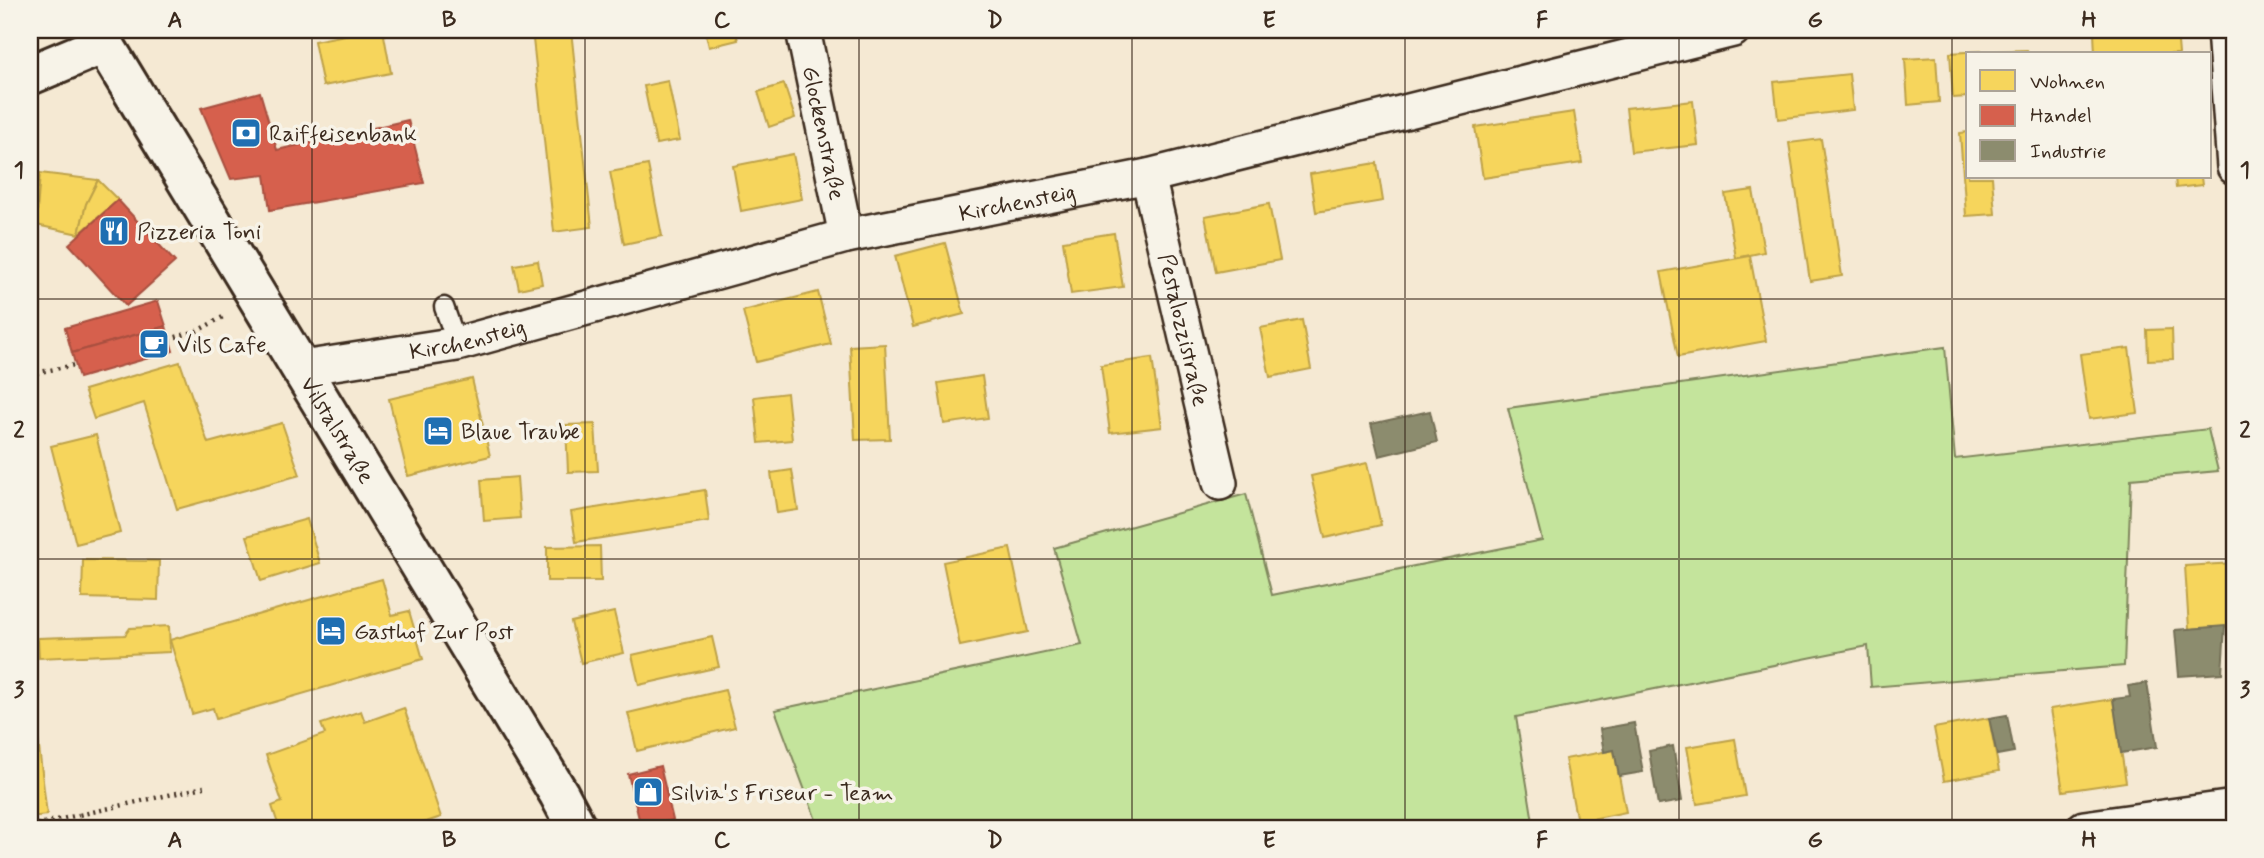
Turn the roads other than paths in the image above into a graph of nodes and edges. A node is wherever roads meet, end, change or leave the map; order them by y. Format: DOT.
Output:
graph roads {
  1 [pos="803,30"];
  2 [pos="1733,30"];
  3 [pos="2224,30"];
  4 [pos="102,37"];
  5 [pos="30,75"];
  6 [pos="2234,167"];
  7 [pos="1148,176"];
  8 [pos="846,236"];
  9 [pos="444,307"];
  10 [pos="457,344"];
  11 [pos="302,368"];
  12 [pos="1220,483"];
  13 [pos="2234,807"];
  14 [pos="578,828"];
  15 [pos="2084,828"];
  1 -- 8 [label="street, Glockenstraße"];
  2 -- 7 [label="street, Kirchensteig"];
  3 -- 6 [label="street"];
  4 -- 5 [label="main road"];
  4 -- 11 [label="main road, Vilstalstraße"];
  7 -- 8 [label="street, Kirchensteig"];
  7 -- 12 [label="street, Pestalozzistraße"];
  8 -- 10 [label="street, Kirchensteig"];
  9 -- 10 [label="lane"];
  10 -- 11 [label="street, Kirchensteig"];
  11 -- 14 [label="main road, Vilstalstraße"];
  13 -- 15 [label="street"];
}
